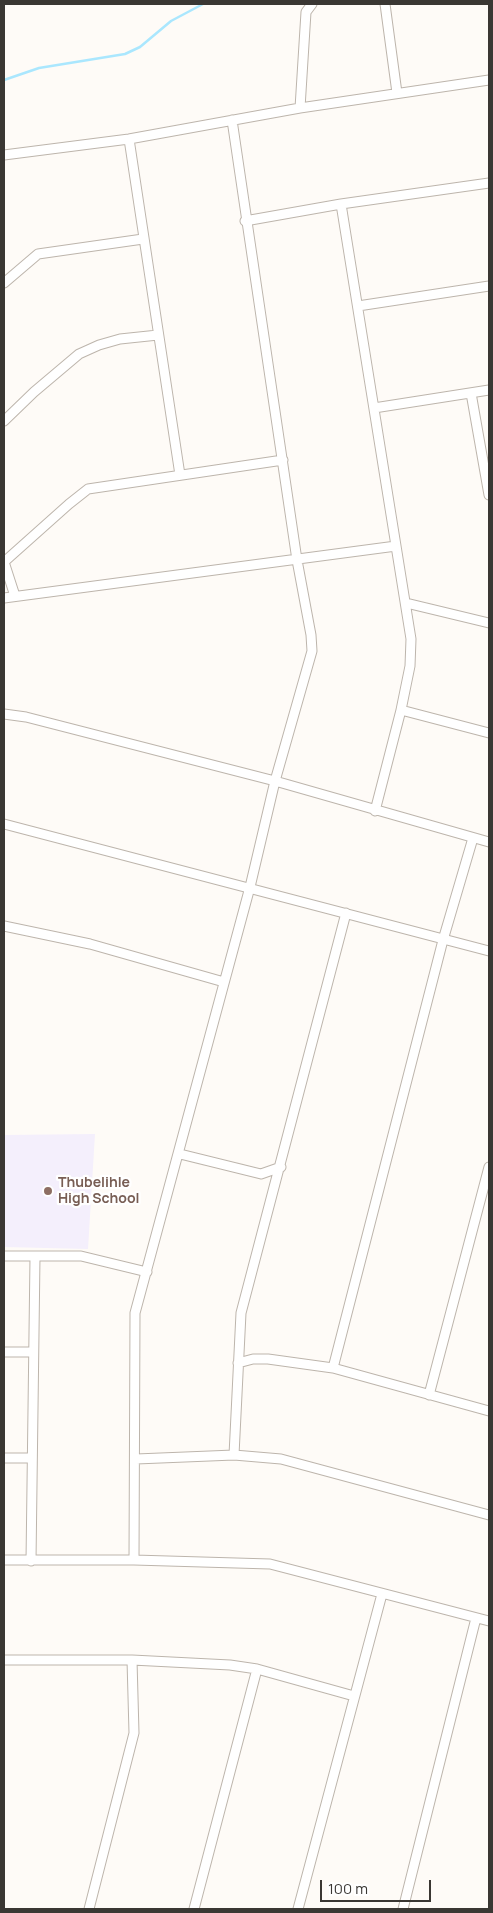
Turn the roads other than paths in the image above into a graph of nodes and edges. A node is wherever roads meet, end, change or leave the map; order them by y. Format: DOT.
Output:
graph roads {
  1 [pos="312,4"];
  2 [pos="385,4"];
  3 [pos="489,80"];
  4 [pos="397,94"];
  5 [pos="300,108"];
  6 [pos="232,120"];
  7 [pos="129,140"];
  8 [pos="4,155"];
  9 [pos="489,183"];
  10 [pos="341,204"];
  11 [pos="245,221"];
  12 [pos="142,239"];
  13 [pos="4,283"];
  14 [pos="489,286"];
  15 [pos="358,306"];
  16 [pos="158,335"];
  17 [pos="489,390"];
  18 [pos="471,393"];
  19 [pos="374,408"];
  20 [pos="4,421"];
  21 [pos="283,460"];
  22 [pos="180,475"];
  23 [pos="489,495"];
  24 [pos="396,546"];
  25 [pos="297,560"];
  26 [pos="4,562"];
  27 [pos="15,596"];
  28 [pos="4,598"];
  29 [pos="406,603"];
  30 [pos="489,624"];
  31 [pos="401,710"];
  32 [pos="4,714"];
  33 [pos="489,733"];
  34 [pos="274,781"];
  35 [pos="374,811"];
  36 [pos="4,824"];
  37 [pos="473,838"];
  38 [pos="489,842"];
  39 [pos="250,887"];
  40 [pos="346,913"];
  41 [pos="4,926"];
  42 [pos="443,940"];
  43 [pos="489,951"];
  44 [pos="224,982"];
  45 [pos="180,1154"];
  46 [pos="281,1167"];
  47 [pos="489,1167"];
  48 [pos="4,1256"];
  49 [pos="35,1256"];
  50 [pos="147,1272"];
  51 [pos="4,1352"];
  52 [pos="32,1352"];
  53 [pos="238,1363"];
  54 [pos="333,1368"];
  55 [pos="429,1395"];
  56 [pos="489,1411"];
  57 [pos="234,1455"];
  58 [pos="4,1458"];
  59 [pos="32,1458"];
  60 [pos="136,1459"];
  61 [pos="489,1515"];
  62 [pos="4,1560"];
  63 [pos="134,1560"];
  64 [pos="31,1561"];
  65 [pos="382,1594"];
  66 [pos="476,1618"];
  67 [pos="489,1622"];
  68 [pos="4,1660"];
  69 [pos="132,1660"];
  70 [pos="257,1669"];
  71 [pos="354,1696"];
  72 [pos="89,1909"];
  73 [pos="194,1909"];
  74 [pos="298,1909"];
  75 [pos="403,1909"];
  1 -- 5 [label="street"];
  2 -- 4 [label="street"];
  3 -- 4 [label="street"];
  4 -- 5 [label="street"];
  5 -- 6 [label="street"];
  6 -- 7 [label="street"];
  6 -- 11 [label="street"];
  7 -- 8 [label="street"];
  7 -- 12 [label="street"];
  9 -- 10 [label="street"];
  10 -- 11 [label="street"];
  10 -- 15 [label="street"];
  11 -- 21 [label="street"];
  12 -- 13 [label="street"];
  12 -- 16 [label="street"];
  14 -- 15 [label="street"];
  15 -- 19 [label="street"];
  16 -- 20 [label="street"];
  16 -- 22 [label="street"];
  17 -- 18 [label="street"];
  18 -- 19 [label="street"];
  18 -- 23 [label="street"];
  19 -- 24 [label="street"];
  21 -- 22 [label="street"];
  21 -- 25 [label="street"];
  22 -- 26 [label="street"];
  24 -- 25 [label="street"];
  24 -- 29 [label="street"];
  25 -- 27 [label="street"];
  25 -- 34 [label="street"];
  26 -- 27 [label="street"];
  27 -- 28 [label="street"];
  29 -- 30 [label="street"];
  29 -- 31 [label="street"];
  31 -- 33 [label="street"];
  31 -- 35 [label="street"];
  32 -- 34 [label="street"];
  34 -- 35 [label="street"];
  34 -- 39 [label="street"];
  35 -- 37 [label="street"];
  36 -- 39 [label="street"];
  37 -- 38 [label="street"];
  37 -- 42 [label="street"];
  39 -- 40 [label="street"];
  39 -- 44 [label="street"];
  40 -- 42 [label="street"];
  40 -- 46 [label="street"];
  41 -- 44 [label="street"];
  42 -- 43 [label="street"];
  42 -- 54 [label="street"];
  44 -- 45 [label="street"];
  45 -- 46 [label="street"];
  45 -- 50 [label="street"];
  46 -- 53 [label="street"];
  47 -- 55 [label="street"];
  48 -- 49 [label="street"];
  49 -- 50 [label="street"];
  49 -- 52 [label="street"];
  50 -- 60 [label="street"];
  51 -- 52 [label="street"];
  52 -- 59 [label="street"];
  53 -- 54 [label="street"];
  53 -- 57 [label="street"];
  54 -- 55 [label="street"];
  55 -- 56 [label="street"];
  57 -- 60 [label="street"];
  57 -- 61 [label="street"];
  58 -- 59 [label="street"];
  59 -- 64 [label="street"];
  60 -- 63 [label="street"];
  62 -- 64 [label="street"];
  63 -- 64 [label="street"];
  63 -- 65 [label="street"];
  65 -- 66 [label="street"];
  65 -- 71 [label="street"];
  66 -- 67 [label="street"];
  66 -- 75 [label="street"];
  68 -- 69 [label="street"];
  69 -- 70 [label="street"];
  69 -- 72 [label="street"];
  70 -- 71 [label="street"];
  70 -- 73 [label="street"];
  71 -- 74 [label="street"];
}
